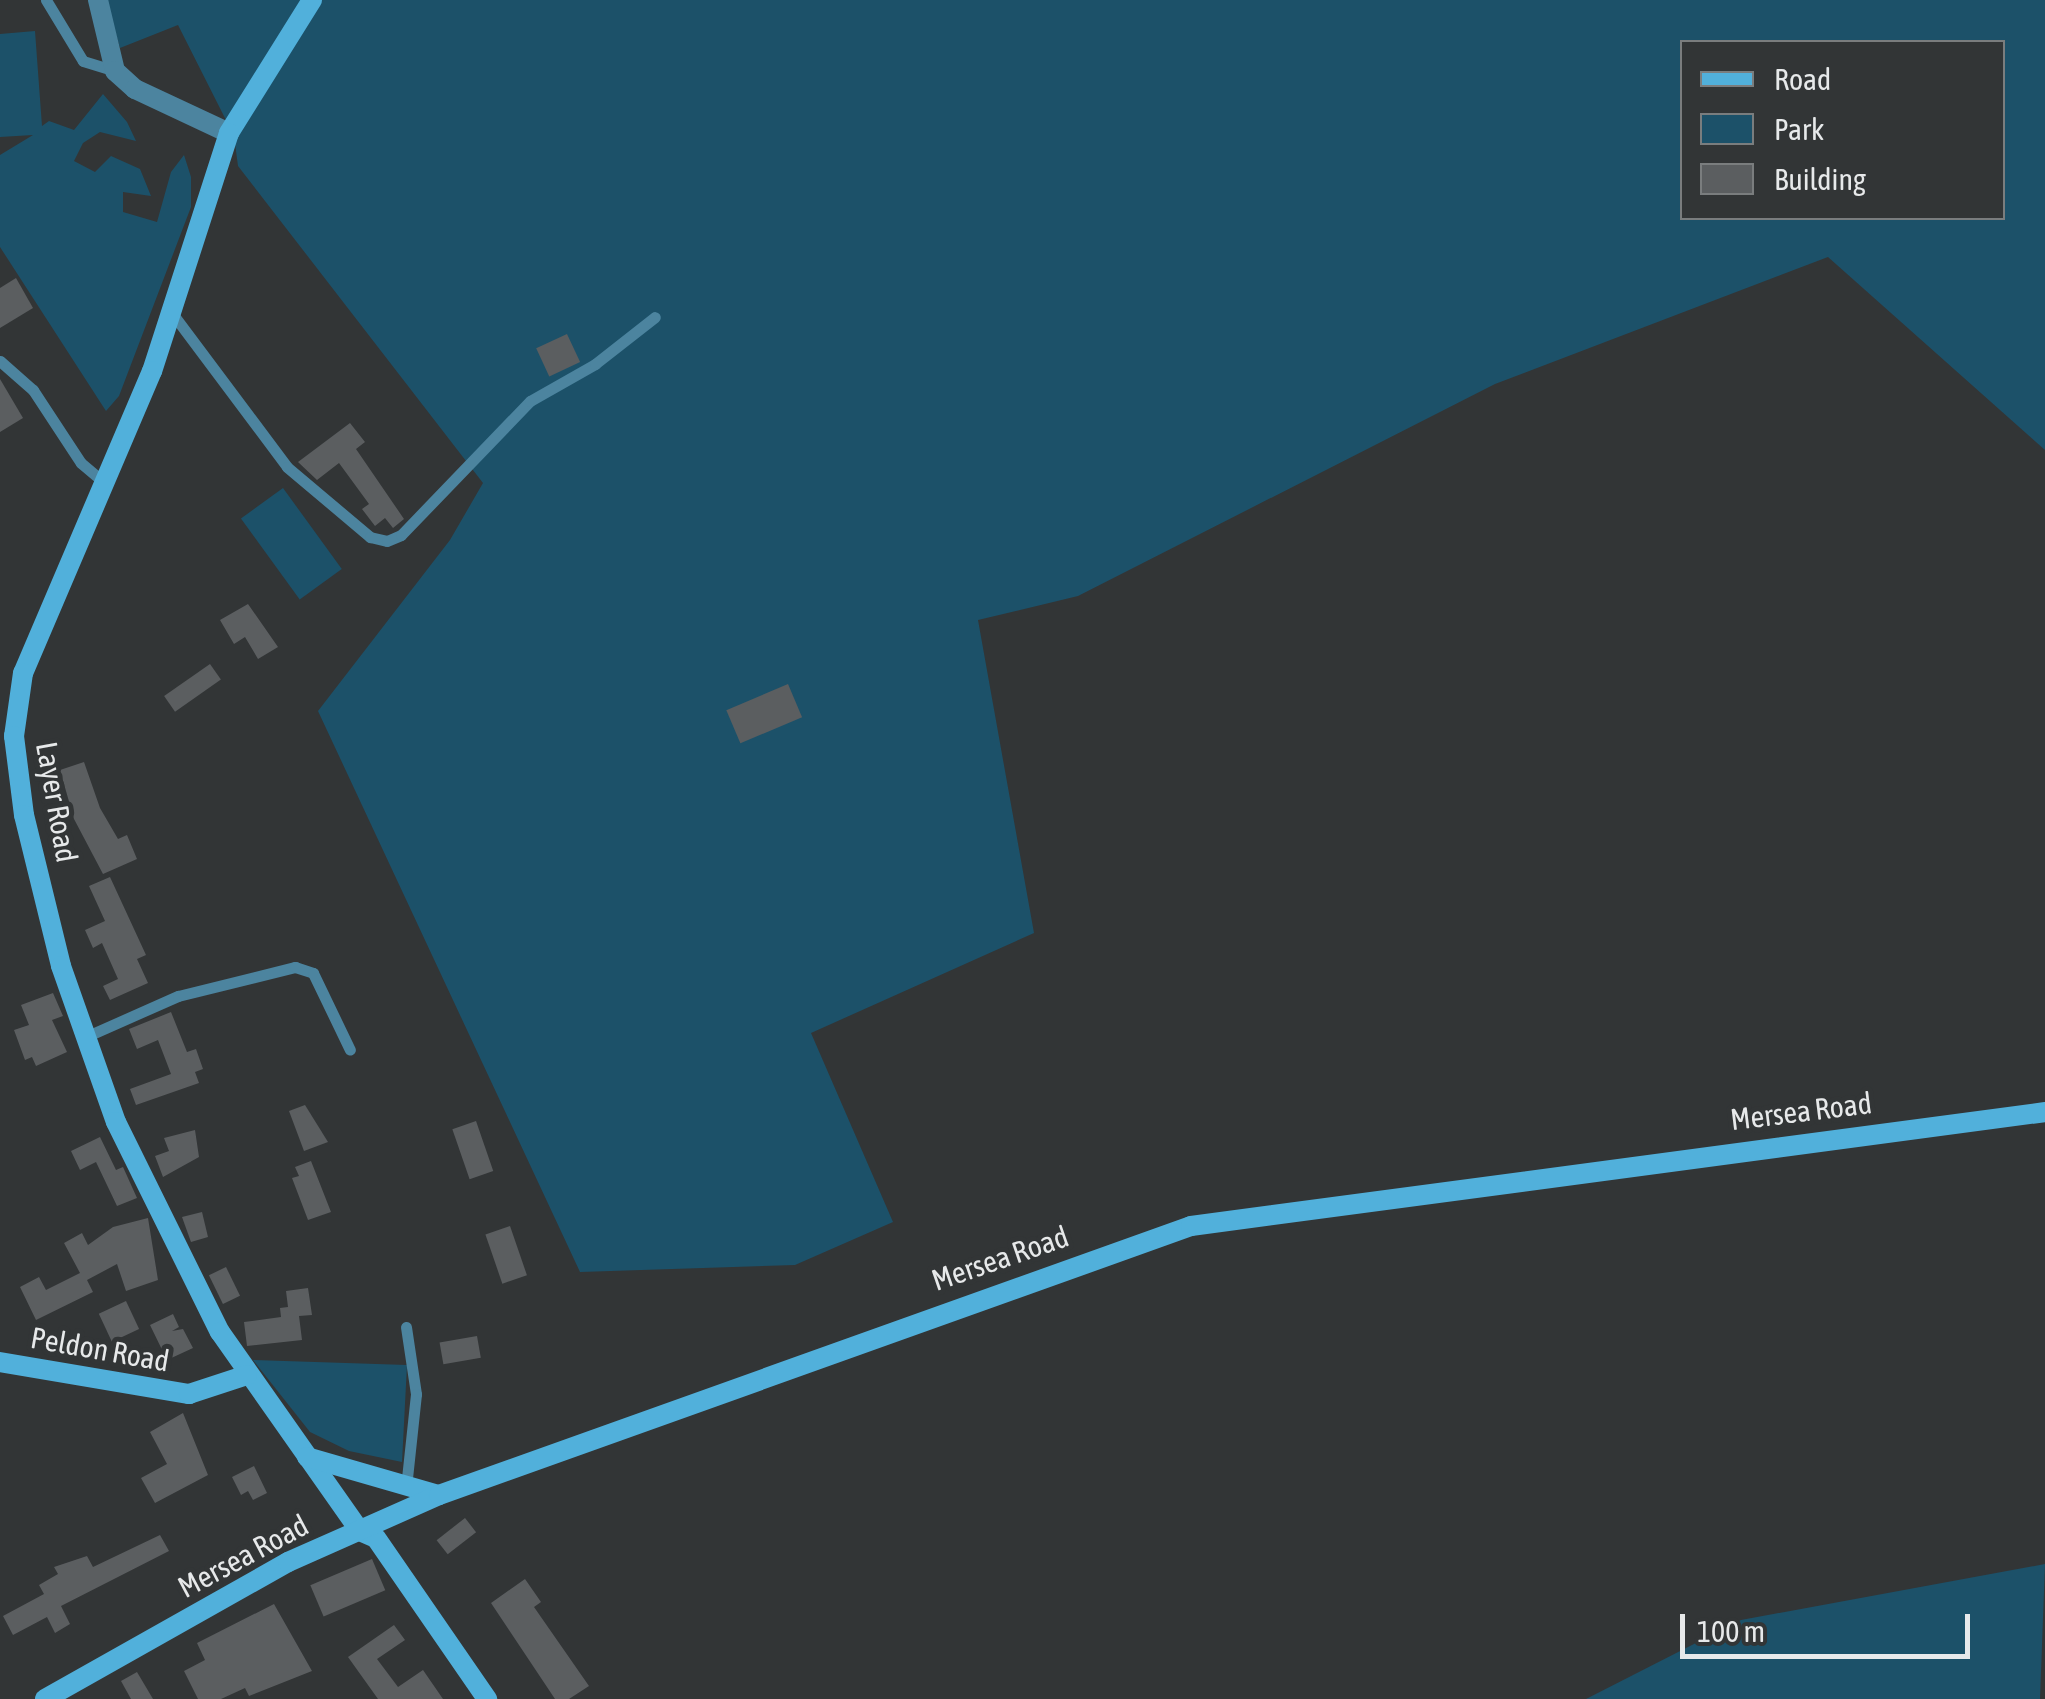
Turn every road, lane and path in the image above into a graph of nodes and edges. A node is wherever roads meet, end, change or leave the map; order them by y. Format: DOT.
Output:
graph roads {
  1 [pos="46,0"];
  2 [pos="98,0"];
  3 [pos="312,0"];
  4 [pos="114,71"];
  5 [pos="229,133"];
  6 [pos="172,313"];
  7 [pos="655,317"];
  8 [pos="0,362"];
  9 [pos="108,486"];
  10 [pos="7,711"];
  11 [pos="83,1038"];
  12 [pos="350,1050"];
  13 [pos="2045,1112"];
  14 [pos="406,1327"];
  15 [pos="0,1362"];
  16 [pos="247,1375"];
  17 [pos="307,1457"];
  18 [pos="406,1487"];
  19 [pos="439,1495"];
  20 [pos="360,1530"];
  21 [pos="45,1699"];
  22 [pos="487,1699"];
  1 -- 4 [label="lane"];
  2 -- 4 [label="street"];
  3 -- 5 [label="street, Layer Road"];
  4 -- 5 [label="street"];
  5 -- 6 [label="street, Layer Road"];
  6 -- 7 [label="lane"];
  6 -- 9 [label="street, Layer Road"];
  8 -- 9 [label="lane"];
  9 -- 10 [label="street, Layer Road"];
  10 -- 11 [label="street, Layer Road"];
  11 -- 12 [label="lane"];
  11 -- 16 [label="street, Layer Road"];
  13 -- 19 [label="street, Mersea Road"];
  14 -- 18 [label="lane"];
  15 -- 16 [label="street, Peldon Road"];
  16 -- 17 [label="street, Layer Road"];
  17 -- 18 [label="street"];
  17 -- 20 [label="street, Layer Road"];
  18 -- 19 [label="street"];
  19 -- 20 [label="street, Mersea Road"];
  20 -- 21 [label="street, Mersea Road"];
  20 -- 22 [label="street, Layer Road"];
}
